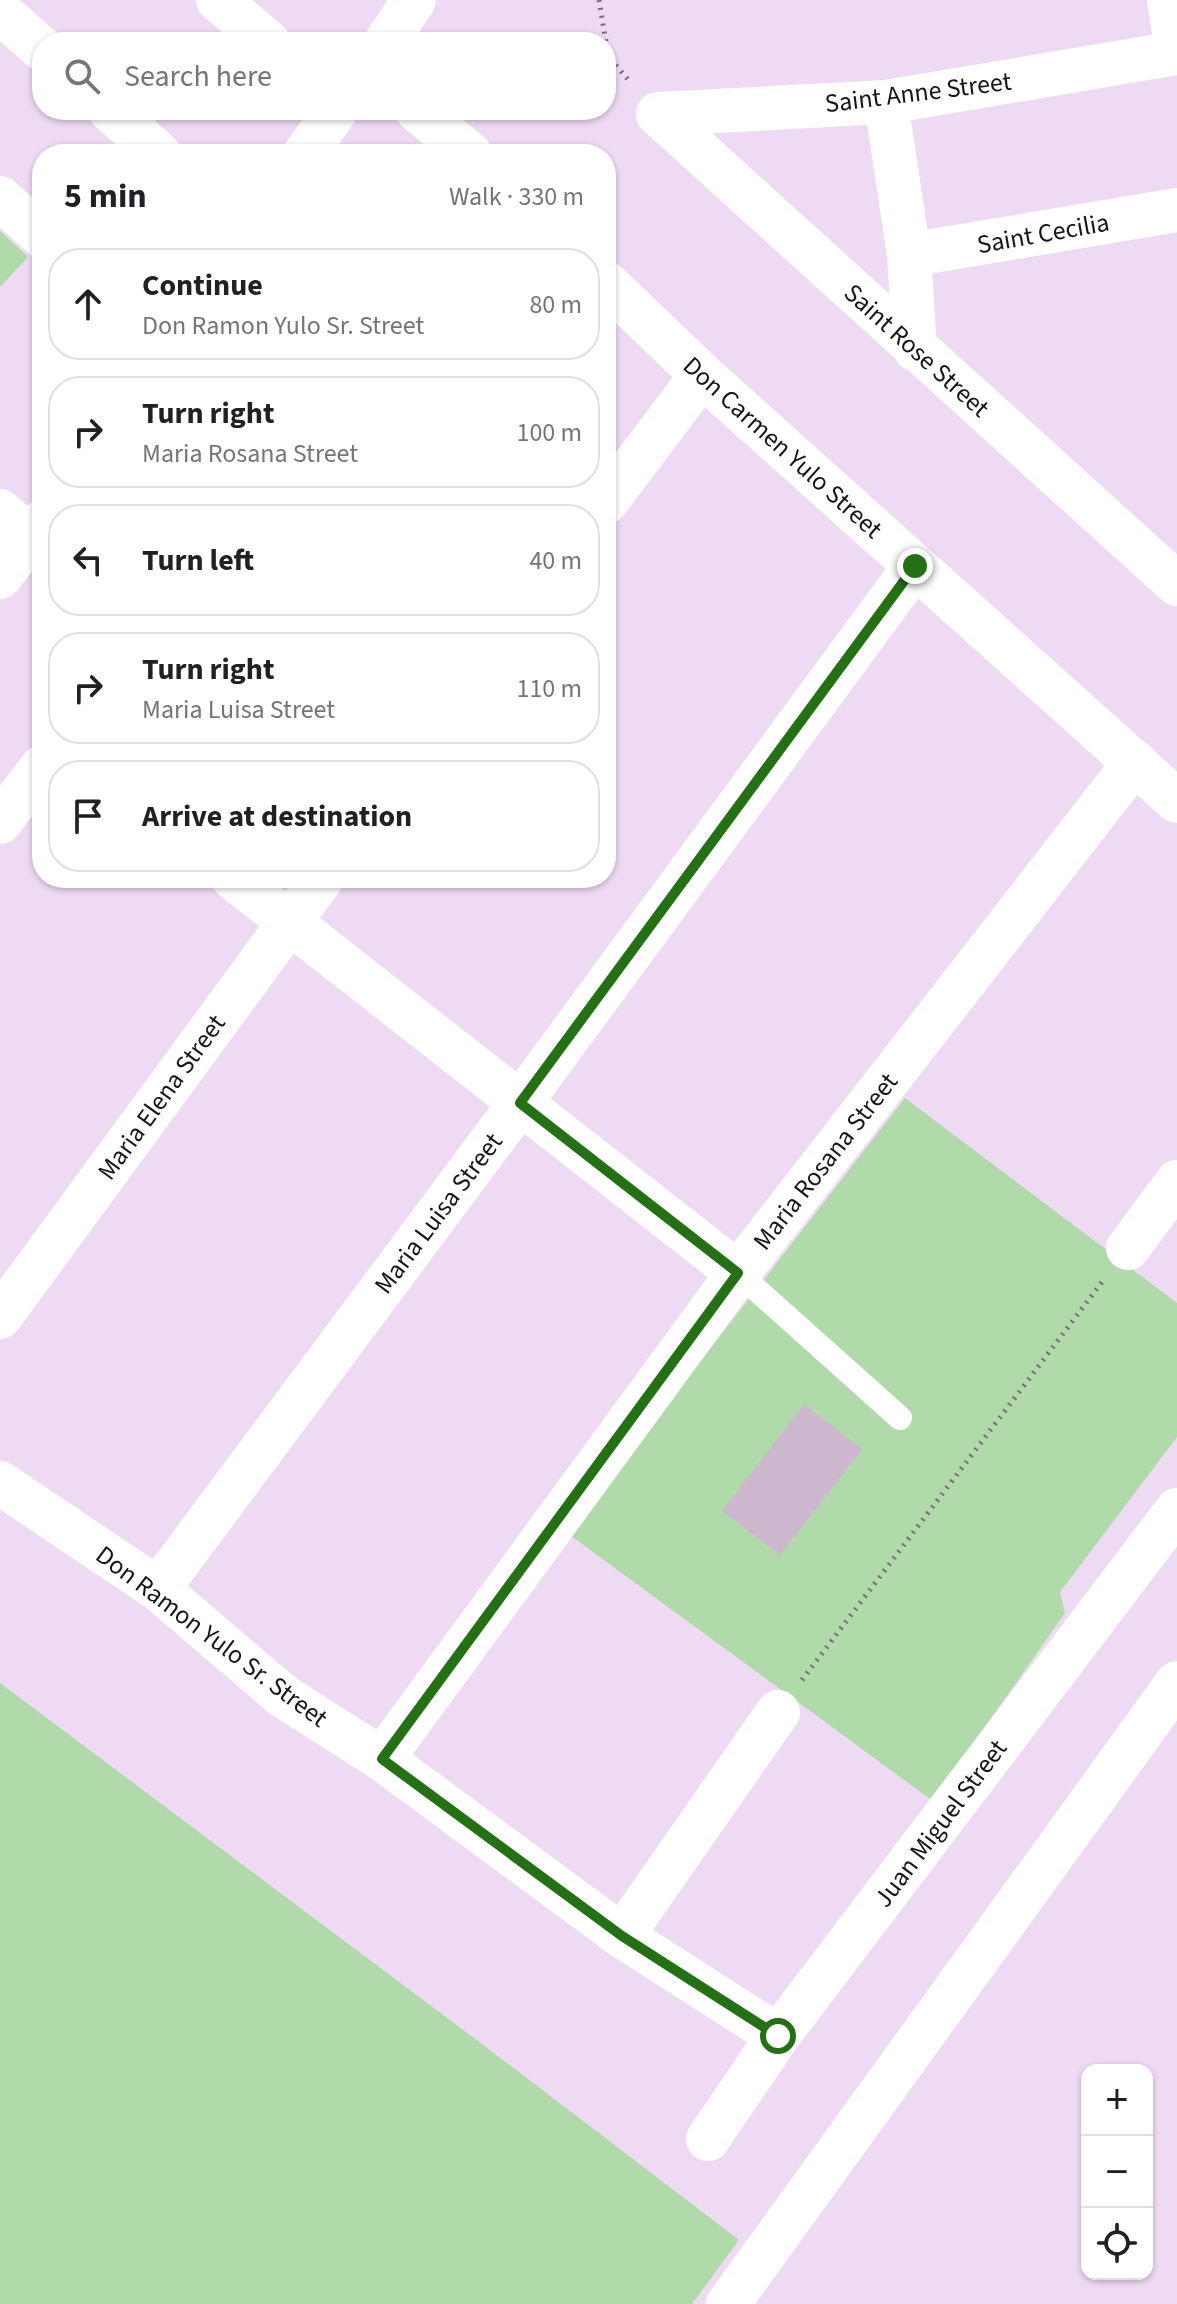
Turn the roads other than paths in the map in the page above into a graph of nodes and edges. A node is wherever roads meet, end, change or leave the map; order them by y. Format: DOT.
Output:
graph roads {
  1 [pos="218,0"];
  2 [pos="414,0"];
  3 [pos="1169,0"];
  4 [pos="0,12"];
  5 [pos="256,32"];
  6 [pos="393,32"];
  7 [pos="32,40"];
  8 [pos="1177,52"];
  9 [pos="886,102"];
  10 [pos="658,114"];
  11 [pos="121,120"];
  12 [pos="329,120"];
  13 [pos="429,120"];
  14 [pos="148,144"];
  15 [pos="312,144"];
  16 [pos="458,144"];
  17 [pos="0,198"];
  18 [pos="1177,210"];
  19 [pos="32,227"];
  20 [pos="909,255"];
  21 [pos="616,293"];
  22 [pos="915,349"];
  23 [pos="702,375"];
  24 [pos="616,489"];
  25 [pos="24,523"];
  26 [pos="915,566"];
  27 [pos="0,577"];
  28 [pos="1177,584"];
  29 [pos="1135,762"];
  30 [pos="32,780"];
  31 [pos="1177,801"];
  32 [pos="0,822"];
  33 [pos="245,888"];
  34 [pos="314,888"];
  35 [pos="288,923"];
  36 [pos="520,1103"];
  37 [pos="1177,1182"];
  38 [pos="1128,1248"];
  39 [pos="738,1273"];
  40 [pos="0,1317"];
  41 [pos="900,1418"];
  42 [pos="0,1483"];
  43 [pos="1177,1510"];
  44 [pos="158,1589"];
  45 [pos="1177,1683"];
  46 [pos="778,1712"];
  47 [pos="382,1759"];
  48 [pos="622,1936"];
  49 [pos="778,2036"];
  50 [pos="708,2139"];
  51 [pos="728,2304"];
  1 -- 5 [label="street"];
  2 -- 6 [label="street"];
  3 -- 8 [label="street"];
  4 -- 7 [label="street"];
  8 -- 9 [label="street, Saint Anne Street"];
  9 -- 10 [label="street, Saint Anne Street"];
  9 -- 20 [label="street"];
  10 -- 22 [label="street, Saint Rose Street"];
  11 -- 14 [label="street"];
  12 -- 15 [label="street"];
  13 -- 16 [label="street"];
  17 -- 19 [label="street"];
  18 -- 20 [label="street, Saint Cecilia"];
  20 -- 22 [label="street"];
  21 -- 23 [label="street, Don Carmen Yulo Street"];
  22 -- 28 [label="street, Saint Rose Street"];
  23 -- 24 [label="street"];
  23 -- 26 [label="street, Don Carmen Yulo Street"];
  25 -- 27 [label="street"];
  26 -- 29 [label="street, Don Carmen Yulo Street"];
  26 -- 36 [label="street, Maria Luisa Street"];
  29 -- 31 [label="street, Don Carmen Yulo Street"];
  29 -- 39 [label="street, Maria Rosana Street"];
  30 -- 32 [label="street"];
  33 -- 35 [label="street"];
  34 -- 35 [label="street, Maria Elena Street"];
  35 -- 36 [label="street"];
  35 -- 40 [label="street, Maria Elena Street"];
  36 -- 39 [label="street"];
  36 -- 44 [label="street, Maria Luisa Street"];
  37 -- 38 [label="street"];
  39 -- 41 [label="lane"];
  39 -- 47 [label="street, Maria Rosana Street"];
  42 -- 44 [label="street, Don Ramon Yulo Sr. Street"];
  43 -- 49 [label="street, Juan Miguel Street"];
  44 -- 47 [label="street, Don Ramon Yulo Sr. Street"];
  45 -- 51 [label="street"];
  46 -- 48 [label="street"];
  47 -- 48 [label="street, Don Ramon Yulo Sr. Street"];
  48 -- 49 [label="street, Don Ramon Yulo Sr. Street"];
  49 -- 50 [label="street, Juan Miguel Street"];
}
